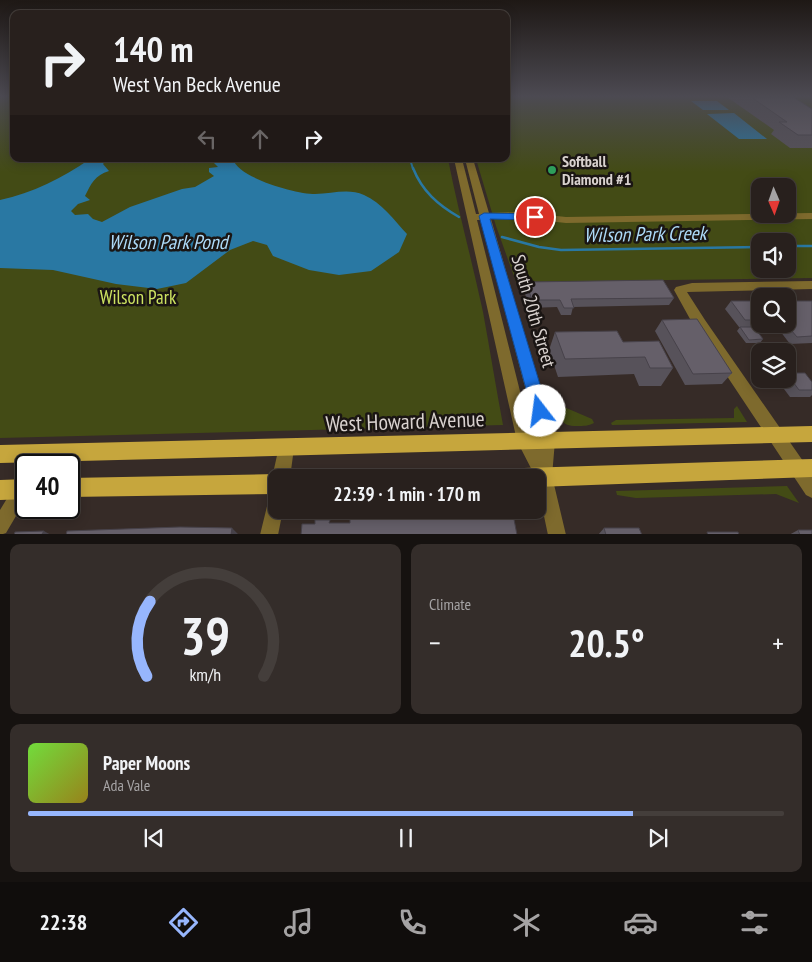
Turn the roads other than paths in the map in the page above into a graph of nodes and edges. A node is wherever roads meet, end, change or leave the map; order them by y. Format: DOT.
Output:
graph roads {
  1 [pos="459,162"];
  2 [pos="470,162"];
  3 [pos="812,216"];
  4 [pos="485,219"];
  5 [pos="473,220"];
  6 [pos="489,255"];
  7 [pos="812,285"];
  8 [pos="812,434"];
  9 [pos="776,435"];
  10 [pos="525,441"];
  11 [pos="547,441"];
  12 [pos="286,448"];
  13 [pos="0,454"];
  14 [pos="15,456"];
  15 [pos="80,457"];
  16 [pos="805,468"];
  17 [pos="282,469"];
  18 [pos="540,469"];
  19 [pos="545,469"];
  20 [pos="546,477"];
  21 [pos="268,484"];
  22 [pos="546,486"];
  23 [pos="15,488"];
  24 [pos="80,488"];
  25 [pos="812,489"];
  26 [pos="0,490"];
  27 [pos="15,503"];
  28 [pos="272,519"];
  29 [pos="0,527"];
  30 [pos="269,534"];
  31 [pos="557,534"];
  1 -- 5 [label="street, South 20th Street"];
  2 -- 4 [label="street, South 20th Street"];
  3 -- 4 [label="street"];
  4 -- 5 [label="street"];
  4 -- 6 [label="street, South 20th Street"];
  5 -- 6 [label="street, South 20th Street"];
  6 -- 10 [label="street, South 20th Street"];
  6 -- 11 [label="street, South 20th Street"];
  7 -- 9 [label="street"];
  8 -- 9 [label="main road, West Howard Avenue"];
  9 -- 11 [label="main road, West Howard Avenue"];
  9 -- 16 [label="street"];
  10 -- 11 [label="main road, West Howard Avenue"];
  10 -- 12 [label="main road, West Howard Avenue"];
  10 -- 18 [label="street, South 20th Street"];
  11 -- 19 [label="street, South 20th Street"];
  12 -- 15 [label="main road, West Howard Avenue"];
  12 -- 17 [label="street"];
  13 -- 14 [label="main road, West Howard Avenue"];
  16 -- 20 [label="main road"];
  16 -- 25 [label="street"];
  21 -- 24 [label="main road"];
  22 -- 31 [label="street, South 20th Street"];
  23 -- 26 [label="main road"];
  27 -- 29 [label="street"];
  28 -- 30 [label="street"];
}
